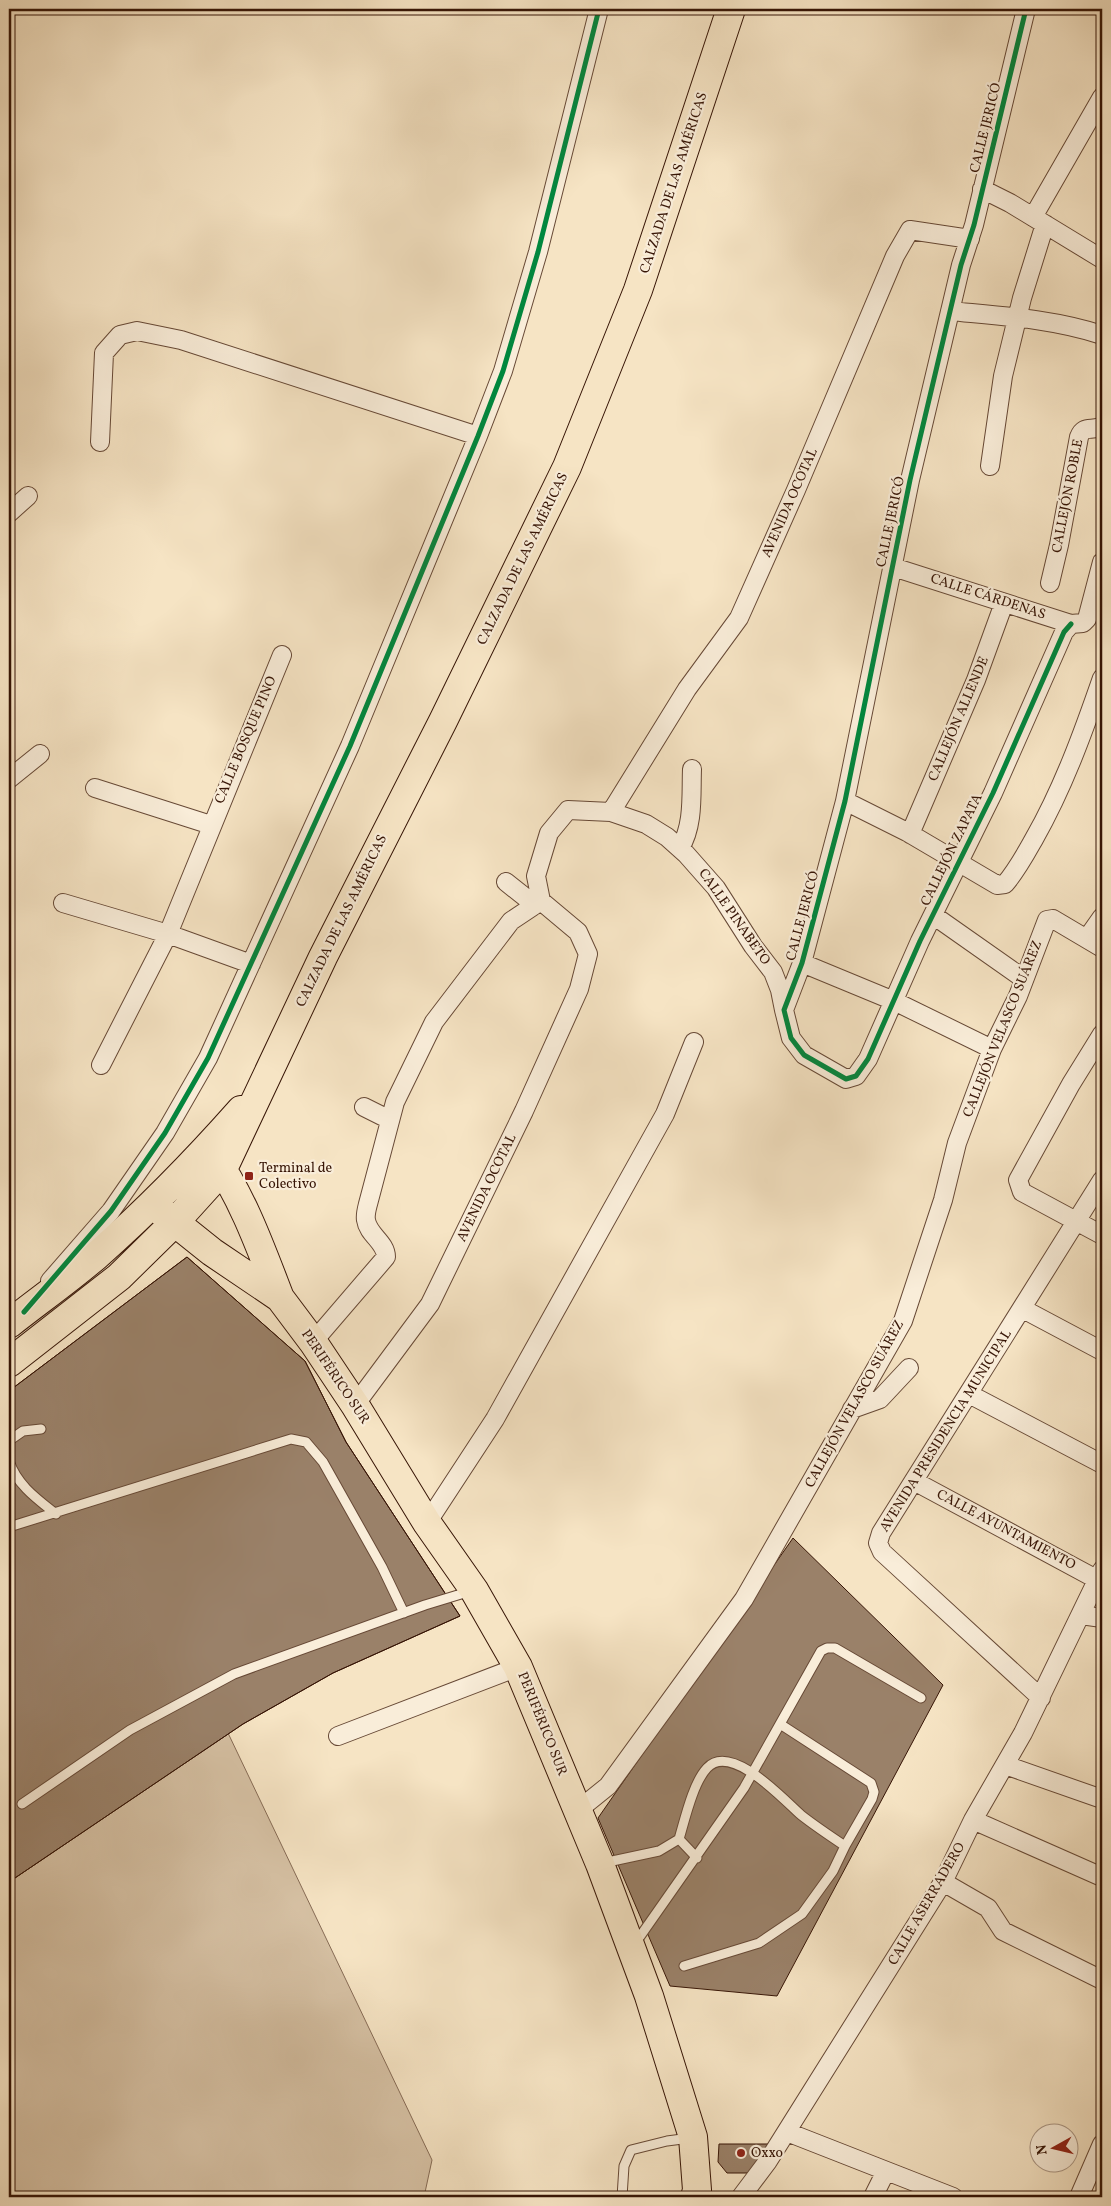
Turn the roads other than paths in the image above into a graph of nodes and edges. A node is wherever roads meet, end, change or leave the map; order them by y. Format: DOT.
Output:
graph roads {
  1 [pos="599,9"];
  2 [pos="730,9"];
  3 [pos="1026,9"];
  4 [pos="1102,96"];
  5 [pos="982,189"];
  6 [pos="1039,221"];
  7 [pos="970,239"];
  8 [pos="1102,259"];
  9 [pos="950,311"];
  10 [pos="1017,318"];
  11 [pos="1102,335"];
  12 [pos="1102,426"];
  13 [pos="478,436"];
  14 [pos="100,442"];
  15 [pos="990,466"];
  16 [pos="28,496"];
  17 [pos="9,514"];
  18 [pos="1102,562"];
  19 [pos="893,567"];
  20 [pos="1050,583"];
  21 [pos="1004,602"];
  22 [pos="1077,623"];
  23 [pos="282,656"];
  24 [pos="1102,678"];
  25 [pos="40,754"];
  26 [pos="692,769"];
  27 [pos="9,779"];
  28 [pos="95,788"];
  29 [pos="845,801"];
  30 [pos="611,812"];
  31 [pos="211,825"];
  32 [pos="910,834"];
  33 [pos="680,848"];
  34 [pos="959,863"];
  35 [pos="506,882"];
  36 [pos="63,903"];
  37 [pos="538,903"];
  38 [pos="933,915"];
  39 [pos="1102,917"];
  40 [pos="168,934"];
  41 [pos="1084,936"];
  42 [pos="1102,948"];
  43 [pos="802,963"];
  44 [pos="251,964"];
  45 [pos="1024,979"];
  46 [pos="894,1000"];
  47 [pos="784,1010"];
  48 [pos="1102,1034"];
  49 [pos="694,1042"];
  50 [pos="992,1049"];
  51 [pos="101,1065"];
  52 [pos="364,1107"];
  53 [pos="390,1120"];
  54 [pos="216,1158"];
  55 [pos="1102,1180"];
  56 [pos="152,1204"];
  57 [pos="175,1222"];
  58 [pos="1078,1222"];
  59 [pos="1102,1235"];
  60 [pos="280,1298"];
  61 [pos="1023,1308"];
  62 [pos="16,1318"];
  63 [pos="313,1342"];
  64 [pos="1102,1351"];
  65 [pos="9,1363"];
  66 [pos="909,1368"];
  67 [pos="969,1394"];
  68 [pos="355,1405"];
  69 [pos="852,1409"];
  70 [pos="41,1429"];
  71 [pos="9,1445"];
  72 [pos="9,1461"];
  73 [pos="1102,1464"];
  74 [pos="914,1481"];
  75 [pos="56,1514"];
  76 [pos="427,1523"];
  77 [pos="10,1529"];
  78 [pos="1100,1575"];
  79 [pos="474,1590"];
  80 [pos="404,1613"];
  81 [pos="1081,1615"];
  82 [pos="1102,1618"];
  83 [pos="518,1666"];
  84 [pos="920,1698"];
  85 [pos="1041,1698"];
  86 [pos="780,1724"];
  87 [pos="338,1736"];
  88 [pos="1005,1765"];
  89 [pos="753,1772"];
  90 [pos="1102,1799"];
  91 [pos="22,1804"];
  92 [pos="577,1811"];
  93 [pos="973,1820"];
  94 [pos="679,1839"];
  95 [pos="845,1846"];
  96 [pos="697,1858"];
  97 [pos="600,1864"];
  98 [pos="1102,1877"];
  99 [pos="943,1882"];
  100 [pos="632,1948"];
  101 [pos="684,1966"];
  102 [pos="1102,1980"];
  103 [pos="786,2132"];
  104 [pos="693,2138"];
  105 [pos="1102,2144"];
  106 [pos="886,2171"];
  107 [pos="622,2197"];
  108 [pos="695,2197"];
  109 [pos="741,2197"];
  110 [pos="873,2197"];
  111 [pos="952,2197"];
  112 [pos="1080,2197"];
  1 -- 13 [label="street"];
  2 -- 54 [label="main road, CALZADA DE LAS AMÉRICAS"];
  3 -- 5 [label="street, CALLE JERICÓ"];
  4 -- 6 [label="street"];
  5 -- 6 [label="street"];
  5 -- 7 [label="street, CALLE JERICÓ"];
  6 -- 8 [label="street"];
  6 -- 10 [label="street"];
  7 -- 9 [label="street, CALLE JERICÓ"];
  7 -- 30 [label="street, AVENIDA OCOTAL"];
  9 -- 10 [label="street"];
  9 -- 19 [label="street, CALLE JERICÓ"];
  10 -- 11 [label="street"];
  10 -- 15 [label="street"];
  12 -- 20 [label="street, CALLEJÓN ROBLE"];
  13 -- 14 [label="street"];
  13 -- 44 [label="street"];
  16 -- 17 [label="street"];
  18 -- 22 [label="street, CALLEJÓN ZAPATA"];
  19 -- 21 [label="street, CALLE CÁRDENAS"];
  19 -- 29 [label="street, CALLE JERICÓ"];
  21 -- 22 [label="street, CALLE CÁRDENAS"];
  21 -- 32 [label="street, CALLEJÓN ALLENDE"];
  22 -- 34 [label="street, CALLEJÓN ZAPATA"];
  23 -- 31 [label="street, CALLE BOSQUE PINO"];
  24 -- 34 [label="street"];
  25 -- 27 [label="street"];
  26 -- 33 [label="street"];
  28 -- 31 [label="street"];
  29 -- 32 [label="street"];
  29 -- 43 [label="street, CALLE JERICÓ"];
  30 -- 33 [label="street, CALLE PINABETO"];
  30 -- 37 [label="street, CALLE PINABETO"];
  31 -- 40 [label="street, CALLE BOSQUE PINO"];
  32 -- 34 [label="street"];
  33 -- 47 [label="street, CALLE PINABETO"];
  34 -- 38 [label="street, CALLEJÓN ZAPATA"];
  35 -- 37 [label="street"];
  36 -- 40 [label="street"];
  37 -- 53 [label="street"];
  37 -- 68 [label="street, AVENIDA OCOTAL"];
  38 -- 45 [label="street"];
  38 -- 46 [label="street, CALLEJÓN ZAPATA"];
  39 -- 41 [label="street"];
  40 -- 44 [label="street"];
  40 -- 51 [label="street, CALLE BOSQUE PINO"];
  41 -- 42 [label="street"];
  41 -- 45 [label="street, CALLEJÓN VELASCO SUÁREZ"];
  43 -- 46 [label="street"];
  43 -- 47 [label="street, CALLE JERICÓ"];
  44 -- 62 [label="street"];
  45 -- 50 [label="street, CALLEJÓN VELASCO SUÁREZ"];
  46 -- 47 [label="street, CALLEJÓN ZAPATA"];
  46 -- 50 [label="street"];
  48 -- 58 [label="street"];
  49 -- 76 [label="street"];
  50 -- 69 [label="street, CALLEJÓN VELASCO SUÁREZ"];
  52 -- 53 [label="street"];
  53 -- 63 [label="street"];
  54 -- 56 [label="main road, CALZADA DE LAS AMÉRICAS"];
  54 -- 57 [label="main road, CALZADA DE LAS AMÉRICAS"];
  54 -- 60 [label="main road, PERIFÉRICO SUR"];
  55 -- 58 [label="street, AVENIDA PRESIDENCIA MUNICIPAL"];
  56 -- 57 [label="main road, PERIFÉRICO SUR"];
  56 -- 62 [label="main road, CALZADA DE LAS AMÉRICAS"];
  57 -- 60 [label="main road, PERIFÉRICO SUR"];
  57 -- 65 [label="main road, CALZADA DE LAS AMÉRICAS"];
  58 -- 59 [label="street"];
  58 -- 61 [label="street, AVENIDA PRESIDENCIA MUNICIPAL"];
  60 -- 63 [label="main road, PERIFÉRICO SUR"];
  61 -- 64 [label="street"];
  61 -- 67 [label="street, AVENIDA PRESIDENCIA MUNICIPAL"];
  63 -- 68 [label="main road, PERIFÉRICO SUR"];
  66 -- 69 [label="street"];
  67 -- 73 [label="street"];
  67 -- 74 [label="street, AVENIDA PRESIDENCIA MUNICIPAL"];
  68 -- 76 [label="main road, PERIFÉRICO SUR"];
  69 -- 92 [label="street, CALLEJÓN VELASCO SUÁREZ"];
  70 -- 71 [label="lane"];
  72 -- 75 [label="lane"];
  74 -- 78 [label="street, CALLE AYUNTAMIENTO"];
  74 -- 85 [label="street, AVENIDA PRESIDENCIA MUNICIPAL"];
  75 -- 77 [label="lane"];
  75 -- 80 [label="lane"];
  76 -- 79 [label="main road, PERIFÉRICO SUR"];
  78 -- 81 [label="street, CALLE ASERRADERO"];
  79 -- 80 [label="lane"];
  79 -- 83 [label="main road, PERIFÉRICO SUR"];
  80 -- 91 [label="lane"];
  81 -- 82 [label="street"];
  81 -- 85 [label="street, CALLE ASERRADERO"];
  83 -- 87 [label="street"];
  83 -- 92 [label="main road, PERIFÉRICO SUR"];
  84 -- 86 [label="lane"];
  85 -- 88 [label="street, CALLE ASERRADERO"];
  86 -- 89 [label="lane"];
  86 -- 95 [label="lane"];
  88 -- 90 [label="street"];
  88 -- 93 [label="street, CALLE ASERRADERO"];
  89 -- 94 [label="lane"];
  89 -- 95 [label="lane"];
  89 -- 96 [label="lane"];
  92 -- 97 [label="main road, PERIFÉRICO SUR"];
  93 -- 98 [label="street"];
  93 -- 99 [label="street, CALLE ASERRADERO"];
  94 -- 96 [label="lane"];
  94 -- 97 [label="lane"];
  95 -- 101 [label="lane"];
  96 -- 100 [label="lane"];
  97 -- 100 [label="main road, PERIFÉRICO SUR"];
  99 -- 102 [label="street"];
  99 -- 103 [label="street, CALLE ASERRADERO"];
  100 -- 104 [label="main road, PERIFÉRICO SUR"];
  103 -- 106 [label="street"];
  103 -- 109 [label="street, CALLE ASERRADERO"];
  104 -- 107 [label="lane"];
  104 -- 108 [label="main road, PERIFÉRICO SUR"];
  105 -- 112 [label="street"];
  106 -- 110 [label="street"];
  106 -- 111 [label="street"];
}
